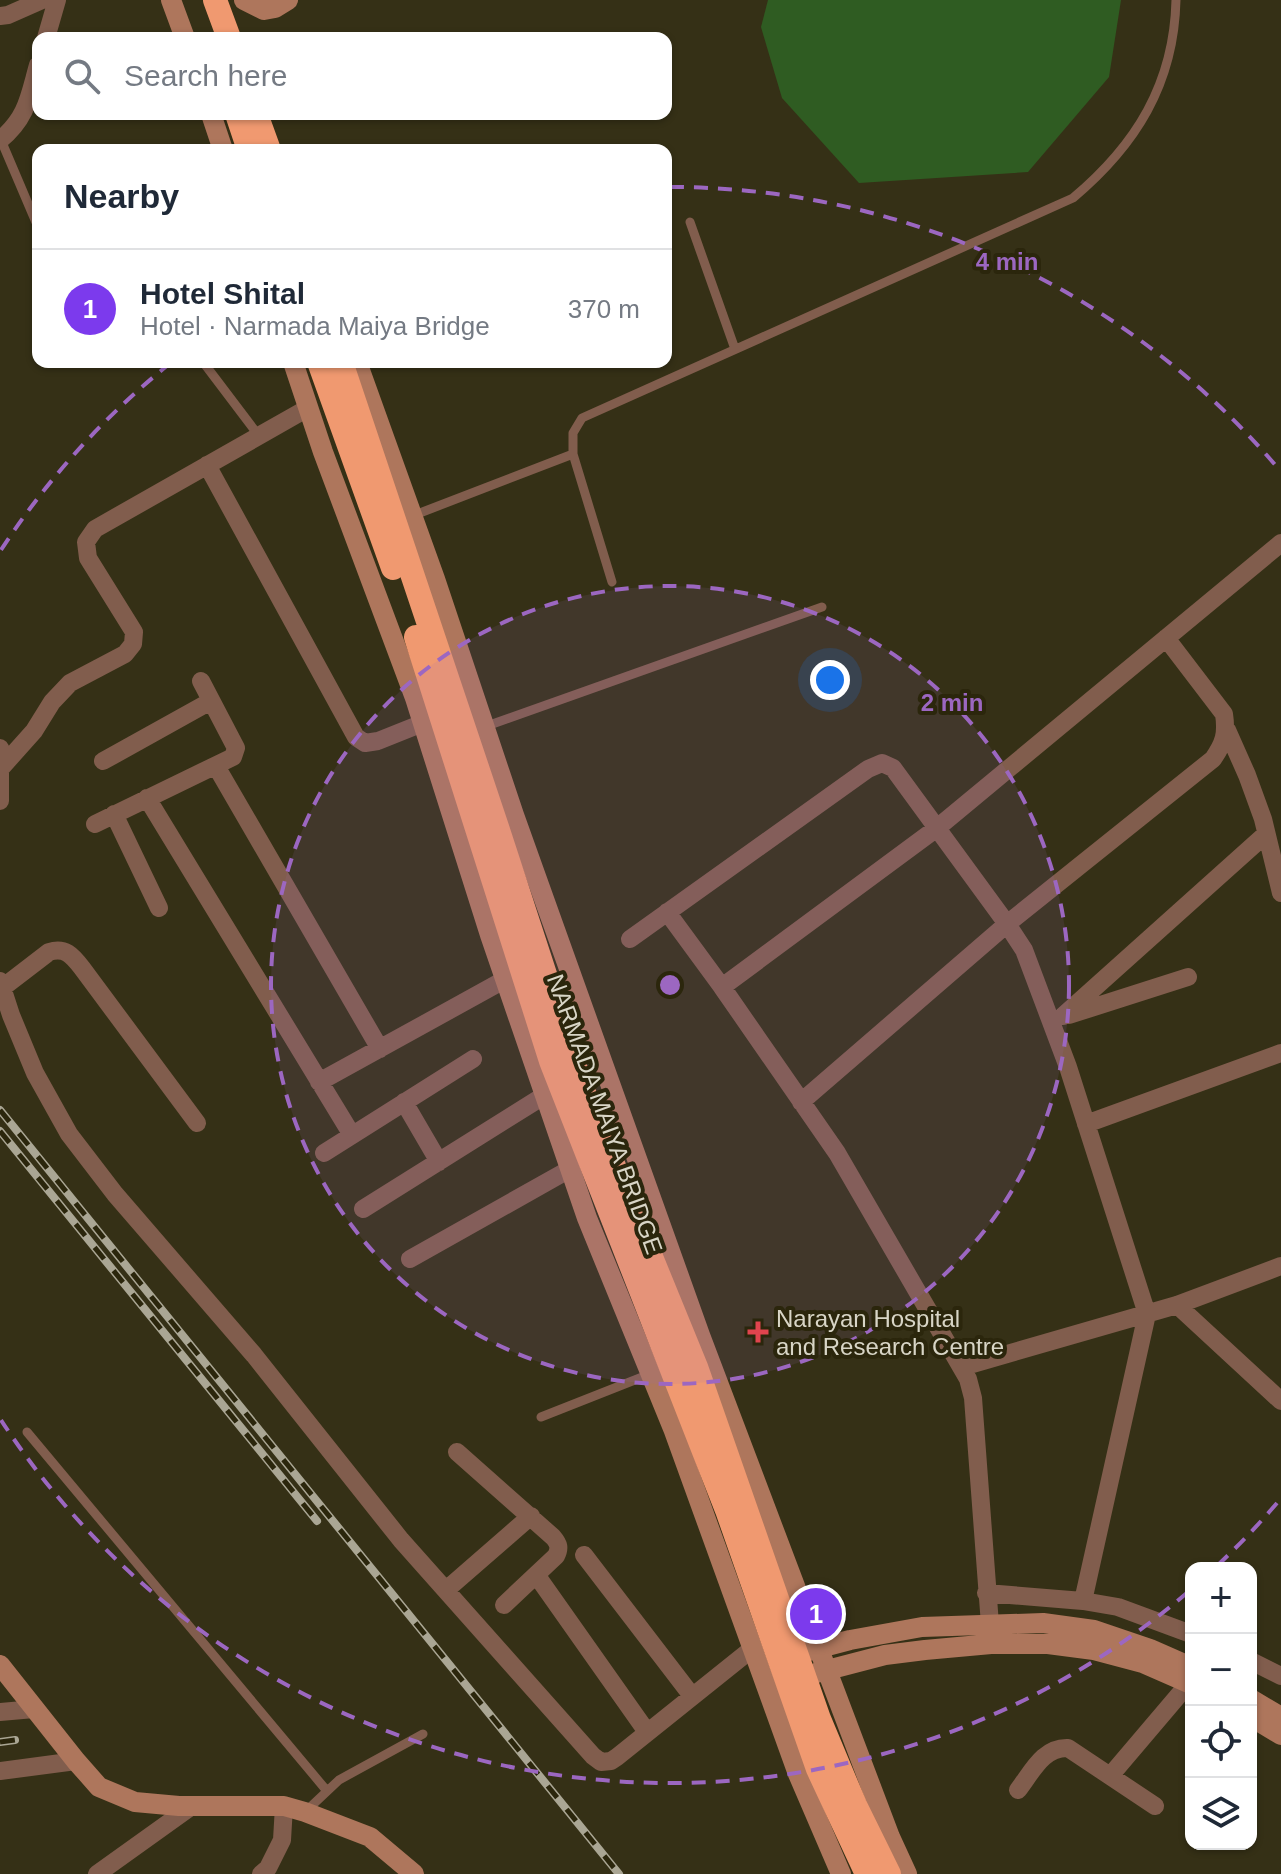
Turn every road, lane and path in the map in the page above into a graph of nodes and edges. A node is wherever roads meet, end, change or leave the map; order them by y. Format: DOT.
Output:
graph roads {
  1 [pos="42,0"];
  2 [pos="57,0"];
  3 [pos="171,0"];
  4 [pos="199,0"];
  5 [pos="215,0"];
  6 [pos="226,0"];
  7 [pos="247,0"];
  8 [pos="288,0"];
  9 [pos="1176,0"];
  10 [pos="0,16"];
  11 [pos="48,32"];
  12 [pos="183,32"];
  13 [pos="210,32"];
  14 [pos="227,32"];
  15 [pos="237,32"];
  16 [pos="32,85"];
  17 [pos="213,120"];
  18 [pos="239,120"];
  19 [pos="258,120"];
  20 [pos="269,120"];
  21 [pos="0,140"];
  22 [pos="221,144"];
  23 [pos="247,144"];
  24 [pos="267,144"];
  25 [pos="278,144"];
  26 [pos="32,213"];
  27 [pos="690,222"];
  28 [pos="735,349"];
  29 [pos="208,368"];
  30 [pos="295,368"];
  31 [pos="321,368"];
  32 [pos="343,368"];
  33 [pos="359,368"];
  34 [pos="308,408"];
  35 [pos="259,436"];
  36 [pos="573,454"];
  37 [pos="207,465"];
  38 [pos="412,516"];
  39 [pos="1281,543"];
  40 [pos="612,582"];
  41 [pos="822,607"];
  42 [pos="1166,638"];
  43 [pos="201,681"];
  44 [pos="211,701"];
  45 [pos="423,723"];
  46 [pos="484,727"];
  47 [pos="1227,730"];
  48 [pos="0,748"];
  49 [pos="103,761"];
  50 [pos="216,766"];
  51 [pos="1,768"];
  52 [pos="147,798"];
  53 [pos="0,801"];
  54 [pos="114,814"];
  55 [pos="95,824"];
  56 [pos="937,828"];
  57 [pos="1266,834"];
  58 [pos="1281,893"];
  59 [pos="159,908"];
  60 [pos="667,912"];
  61 [pos="1007,924"];
  62 [pos="630,939"];
  63 [pos="1188,977"];
  64 [pos="506,979"];
  65 [pos="1,985"];
  66 [pos="722,987"];
  67 [pos="1057,1018"];
  68 [pos="380,1049"];
  69 [pos="1281,1053"];
  70 [pos="473,1059"];
  71 [pos="319,1082"];
  72 [pos="545,1095"];
  73 [pos="404,1102"];
  74 [pos="801,1102"];
  75 [pos="197,1123"];
  76 [pos="1086,1124"];
  77 [pos="352,1135"];
  78 [pos="324,1153"];
  79 [pos="439,1162"];
  80 [pos="570,1169"];
  81 [pos="363,1209"];
  82 [pos="410,1259"];
  83 [pos="1281,1266"];
  84 [pos="1177,1305"];
  85 [pos="1147,1314"];
  86 [pos="962,1367"];
  87 [pos="651,1374"];
  88 [pos="1281,1401"];
  89 [pos="541,1417"];
  90 [pos="27,1432"];
  91 [pos="457,1452"];
  92 [pos="531,1516"];
  93 [pos="584,1555"];
  94 [pos="537,1576"];
  95 [pos="446,1590"];
  96 [pos="986,1593"];
  97 [pos="1083,1601"];
  98 [pos="504,1605"];
  99 [pos="1185,1632"];
  100 [pos="991,1634"];
  101 [pos="818,1649"];
  102 [pos="755,1654"];
  103 [pos="1257,1664"];
  104 [pos="0,1665"];
  105 [pos="826,1671"];
  106 [pos="1185,1676"];
  107 [pos="1281,1676"];
  108 [pos="1185,1684"];
  109 [pos="766,1685"];
  110 [pos="692,1696"];
  111 [pos="1257,1703"];
  112 [pos="34,1709"];
  113 [pos="0,1712"];
  114 [pos="1281,1717"];
  115 [pos="1257,1721"];
  116 [pos="647,1732"];
  117 [pos="423,1734"];
  118 [pos="1281,1735"];
  119 [pos="76,1761"];
  120 [pos="0,1771"];
  121 [pos="1110,1776"];
  122 [pos="1018,1790"];
  123 [pos="327,1791"];
  124 [pos="192,1806"];
  125 [pos="284,1806"];
  126 [pos="1155,1806"];
  127 [pos="305,1812"];
  128 [pos="97,1874"];
  129 [pos="261,1874"];
  130 [pos="414,1874"];
  131 [pos="841,1874"];
  132 [pos="867,1874"];
  133 [pos="889,1874"];
  134 [pos="907,1874"];
  1 -- 10 [label="street"];
  2 -- 11 [label="street"];
  3 -- 12 [label="street"];
  4 -- 13 [label="highway"];
  5 -- 14 [label="highway"];
  6 -- 15 [label="street"];
  7 -- 8 [label="street"];
  9 -- 28 [label="lane"];
  16 -- 21 [label="street"];
  17 -- 22 [label="street"];
  18 -- 23 [label="highway"];
  19 -- 24 [label="highway"];
  20 -- 25 [label="street"];
  21 -- 26 [label="lane"];
  27 -- 28 [label="lane"];
  28 -- 36 [label="lane"];
  29 -- 35 [label="lane"];
  30 -- 34 [label="street"];
  31 -- 132 [label="highway, NARMADA MAIYA BRIDGE"];
  32 -- 133 [label="highway"];
  33 -- 38 [label="street"];
  34 -- 35 [label="street"];
  34 -- 45 [label="street"];
  35 -- 37 [label="street"];
  36 -- 38 [label="lane"];
  36 -- 40 [label="lane"];
  37 -- 45 [label="street"];
  37 -- 51 [label="street"];
  38 -- 46 [label="street"];
  39 -- 42 [label="street"];
  41 -- 46 [label="lane"];
  42 -- 47 [label="street"];
  42 -- 56 [label="street"];
  43 -- 44 [label="street"];
  44 -- 49 [label="street"];
  44 -- 50 [label="street"];
  45 -- 64 [label="street"];
  46 -- 101 [label="street"];
  47 -- 57 [label="street"];
  47 -- 61 [label="street"];
  48 -- 51 [label="street"];
  50 -- 52 [label="street"];
  50 -- 68 [label="street"];
  51 -- 53 [label="street"];
  52 -- 54 [label="street"];
  52 -- 71 [label="street"];
  54 -- 55 [label="street"];
  54 -- 59 [label="street"];
  56 -- 60 [label="street"];
  56 -- 61 [label="street"];
  56 -- 66 [label="street"];
  57 -- 58 [label="street"];
  57 -- 67 [label="street"];
  60 -- 62 [label="street"];
  60 -- 66 [label="street"];
  61 -- 67 [label="street"];
  61 -- 74 [label="street"];
  63 -- 67 [label="street"];
  64 -- 68 [label="street"];
  64 -- 72 [label="street"];
  65 -- 75 [label="street"];
  65 -- 95 [label="street"];
  66 -- 74 [label="street"];
  67 -- 76 [label="street"];
  68 -- 71 [label="street"];
  69 -- 76 [label="street"];
  70 -- 73 [label="street"];
  71 -- 77 [label="street"];
  72 -- 79 [label="street"];
  72 -- 80 [label="street"];
  73 -- 77 [label="street"];
  73 -- 79 [label="street"];
  74 -- 86 [label="street"];
  76 -- 85 [label="street"];
  77 -- 78 [label="street"];
  79 -- 81 [label="street"];
  80 -- 82 [label="street"];
  80 -- 87 [label="street"];
  83 -- 84 [label="street"];
  84 -- 85 [label="street"];
  84 -- 88 [label="street"];
  85 -- 86 [label="street"];
  85 -- 97 [label="street"];
  86 -- 96 [label="street"];
  87 -- 89 [label="lane"];
  87 -- 102 [label="street"];
  90 -- 123 [label="lane"];
  91 -- 92 [label="street"];
  92 -- 94 [label="street"];
  92 -- 95 [label="street"];
  93 -- 110 [label="street"];
  94 -- 98 [label="street"];
  94 -- 116 [label="street"];
  95 -- 116 [label="street"];
  96 -- 97 [label="street"];
  96 -- 100 [label="street"];
  97 -- 99 [label="street"];
  100 -- 101 [label="street"];
  100 -- 105 [label="street"];
  100 -- 106 [label="street"];
  101 -- 102 [label="street"];
  101 -- 105 [label="street"];
  102 -- 109 [label="street"];
  102 -- 110 [label="street"];
  103 -- 107 [label="street"];
  104 -- 112 [label="street"];
  105 -- 109 [label="street"];
  105 -- 134 [label="street"];
  108 -- 121 [label="street"];
  109 -- 131 [label="street"];
  110 -- 116 [label="street"];
  111 -- 114 [label="street"];
  112 -- 113 [label="street"];
  112 -- 119 [label="street"];
  115 -- 118 [label="street"];
  117 -- 123 [label="lane"];
  119 -- 120 [label="street"];
  119 -- 124 [label="street"];
  121 -- 122 [label="street"];
  121 -- 126 [label="street"];
  123 -- 127 [label="lane"];
  124 -- 125 [label="street"];
  124 -- 128 [label="street"];
  125 -- 127 [label="street"];
  125 -- 129 [label="street"];
  127 -- 130 [label="street"];
}
